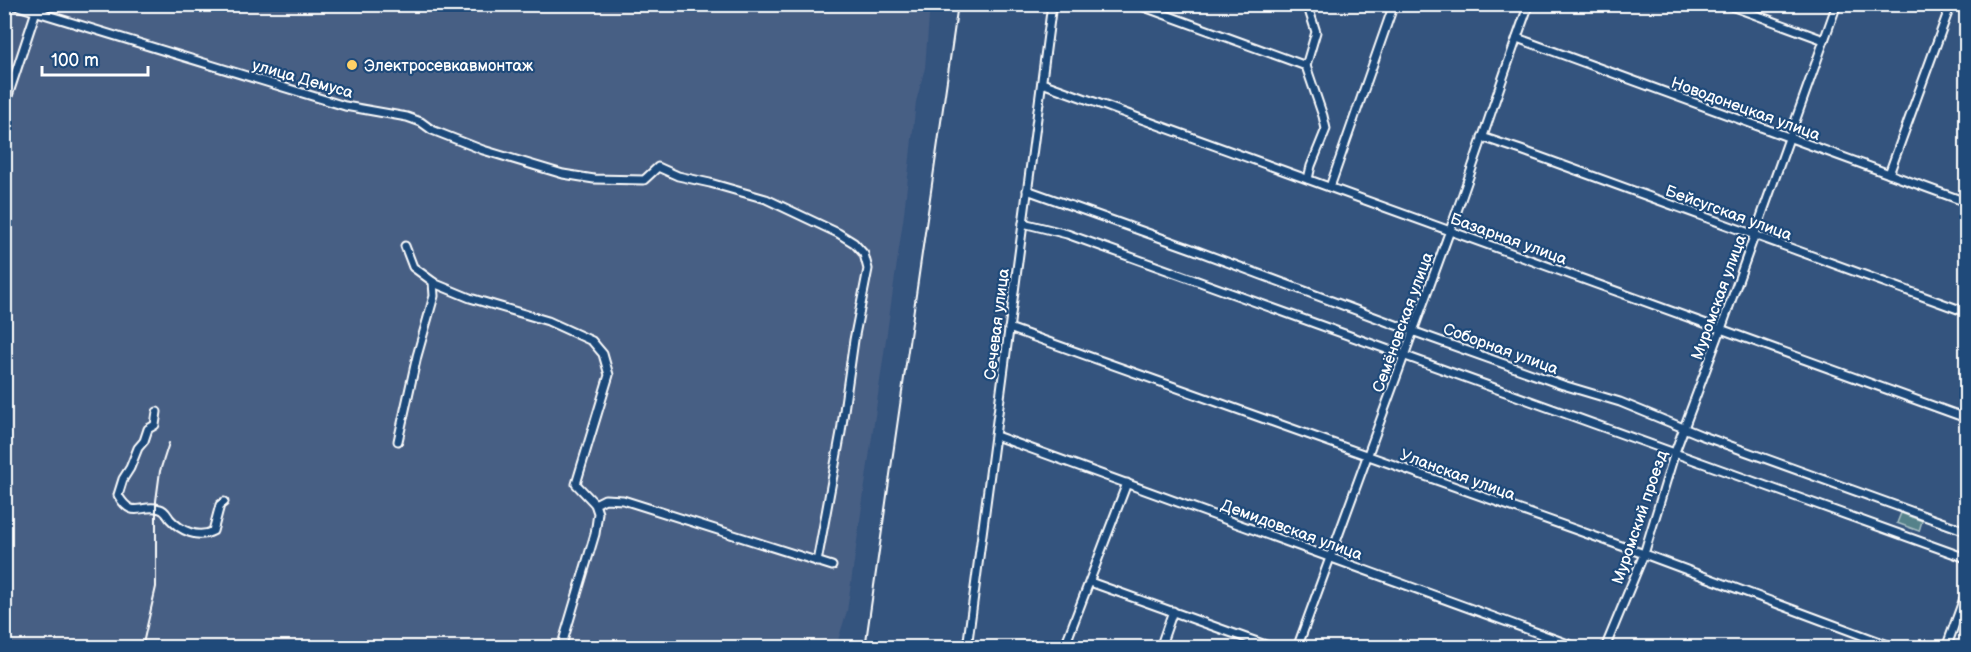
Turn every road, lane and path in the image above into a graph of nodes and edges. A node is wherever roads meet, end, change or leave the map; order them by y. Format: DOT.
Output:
graph roads {
  1 [pos="11,4"];
  2 [pos="47,4"];
  3 [pos="1052,4"];
  4 [pos="1136,4"];
  5 [pos="1307,4"];
  6 [pos="1394,4"];
  7 [pos="1529,4"];
  8 [pos="1726,4"];
  9 [pos="1837,4"];
  10 [pos="1952,4"];
  11 [pos="36,11"];
  12 [pos="1517,38"];
  13 [pos="1824,40"];
  14 [pos="1305,66"];
  15 [pos="1042,83"];
  16 [pos="4,108"];
  17 [pos="1482,137"];
  18 [pos="1789,138"];
  19 [pos="1889,174"];
  20 [pos="1308,178"];
  21 [pos="1330,187"];
  22 [pos="1027,190"];
  23 [pos="1966,202"];
  24 [pos="1023,223"];
  25 [pos="1450,231"];
  26 [pos="1754,236"];
  27 [pos="405,246"];
  28 [pos="433,282"];
  29 [pos="1966,312"];
  30 [pos="1009,328"];
  31 [pos="1721,329"];
  32 [pos="1412,331"];
  33 [pos="1403,354"];
  34 [pos="158,412"];
  35 [pos="1966,418"];
  36 [pos="1684,429"];
  37 [pos="996,436"];
  38 [pos="398,441"];
  39 [pos="1675,452"];
  40 [pos="1368,456"];
  41 [pos="1126,483"];
  42 [pos="225,502"];
  43 [pos="595,504"];
  44 [pos="1966,531"];
  45 [pos="1644,554"];
  46 [pos="1330,557"];
  47 [pos="1966,558"];
  48 [pos="817,562"];
  49 [pos="832,566"];
  50 [pos="1090,582"];
  51 [pos="1966,593"];
  52 [pos="1173,611"];
  53 [pos="561,648"];
  54 [pos="967,648"];
  55 [pos="1064,648"];
  56 [pos="1160,648"];
  57 [pos="1274,648"];
  58 [pos="1297,648"];
  59 [pos="1579,648"];
  60 [pos="1605,648"];
  61 [pos="1896,648"];
  62 [pos="1946,648"];
  1 -- 11 [label="street, улица Демуса"];
  2 -- 11 [label="street"];
  3 -- 15 [label="street, Сечевая улица"];
  4 -- 14 [label="street"];
  5 -- 14 [label="street"];
  6 -- 21 [label="street"];
  7 -- 12 [label="street, Семёновская улица"];
  8 -- 13 [label="street"];
  9 -- 13 [label="street, Муромская улица"];
  10 -- 19 [label="street"];
  11 -- 16 [label="street"];
  11 -- 48 [label="street, улица Демуса"];
  12 -- 17 [label="street, Семёновская улица"];
  12 -- 18 [label="street, Новодонецкая улица"];
  13 -- 18 [label="street, Муромская улица"];
  14 -- 20 [label="street"];
  15 -- 20 [label="street, Базарная улица"];
  15 -- 22 [label="street, Сечевая улица"];
  17 -- 25 [label="street, Семёновская улица"];
  17 -- 26 [label="street, Бейсугская улица"];
  18 -- 19 [label="street, Новодонецкая улица"];
  18 -- 26 [label="street, Муромская улица"];
  19 -- 23 [label="street, Новодонецкая улица"];
  20 -- 21 [label="street, Базарная улица"];
  21 -- 25 [label="street, Базарная улица"];
  22 -- 24 [label="street, Сечевая улица"];
  22 -- 32 [label="street, Соборная улица"];
  24 -- 30 [label="street, Сечевая улица"];
  24 -- 33 [label="street"];
  25 -- 31 [label="street, Базарная улица"];
  25 -- 32 [label="street, Семёновская улица"];
  26 -- 29 [label="street, Бейсугская улица"];
  26 -- 31 [label="street, Муромская улица"];
  27 -- 28 [label="street"];
  28 -- 38 [label="street"];
  28 -- 43 [label="street"];
  30 -- 37 [label="street, Сечевая улица"];
  30 -- 40 [label="street, Уланская улица"];
  31 -- 35 [label="street, Базарная улица"];
  31 -- 36 [label="street, Муромская улица"];
  32 -- 33 [label="street, Семёновская улица"];
  32 -- 36 [label="street, Соборная улица"];
  33 -- 39 [label="street"];
  33 -- 40 [label="street, Семёновская улица"];
  34 -- 42 [label="street"];
  36 -- 39 [label="street, Муромский проезд"];
  36 -- 44 [label="street, Соборная улица"];
  37 -- 41 [label="street, Демидовская улица"];
  37 -- 54 [label="street, Сечевая улица"];
  39 -- 45 [label="street, Муромский проезд"];
  39 -- 47 [label="street"];
  40 -- 45 [label="street, Уланская улица"];
  40 -- 46 [label="street, Семёновская улица"];
  41 -- 46 [label="street, Демидовская улица"];
  41 -- 50 [label="street"];
  43 -- 48 [label="street"];
  43 -- 53 [label="street"];
  45 -- 60 [label="street, Муромский проезд"];
  45 -- 61 [label="street, Уланская улица"];
  46 -- 58 [label="street, Семёновская улица"];
  46 -- 59 [label="street, Демидовская улица"];
  48 -- 49 [label="street"];
  50 -- 52 [label="street"];
  50 -- 55 [label="street"];
  51 -- 62 [label="street"];
  52 -- 56 [label="street"];
  52 -- 57 [label="street"];
}
